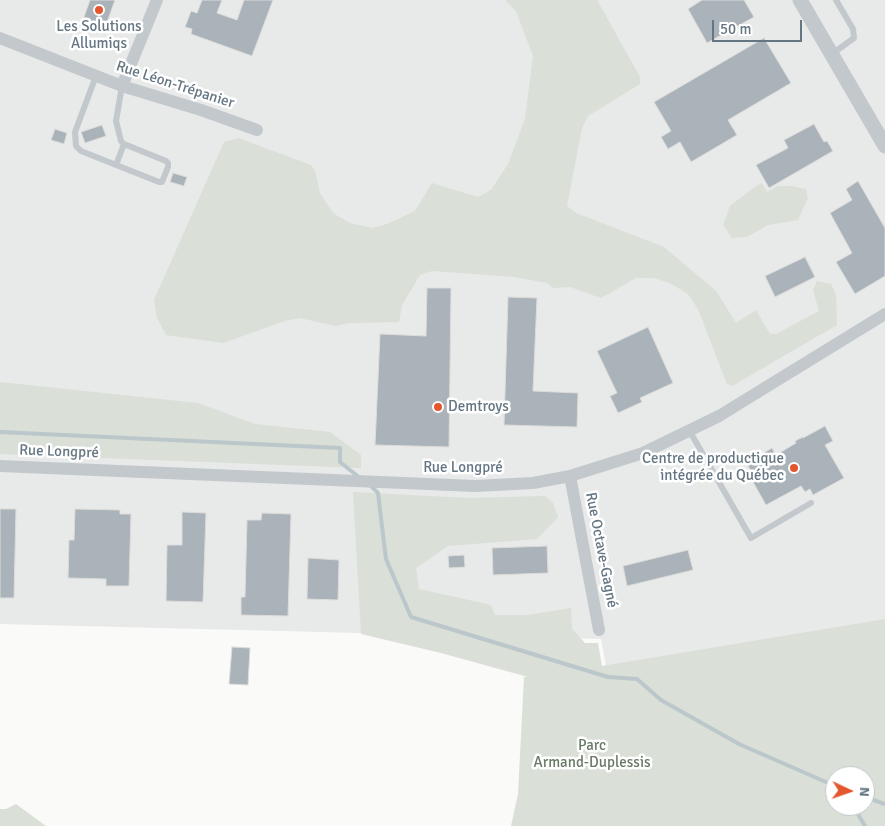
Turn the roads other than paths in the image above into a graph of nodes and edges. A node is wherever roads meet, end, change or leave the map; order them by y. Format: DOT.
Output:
graph roads {
  1 [pos="157,0"];
  2 [pos="800,0"];
  3 [pos="836,0"];
  4 [pos="0,38"];
  5 [pos="831,54"];
  6 [pos="96,76"];
  7 [pos="122,86"];
  8 [pos="257,130"];
  9 [pos="124,144"];
  10 [pos="885,146"];
  11 [pos="116,165"];
  12 [pos="885,314"];
  13 [pos="689,430"];
  14 [pos="0,466"];
  15 [pos="570,476"];
  16 [pos="811,503"];
  17 [pos="599,630"];
  1 -- 7 [label="street"];
  2 -- 5 [label="street"];
  3 -- 5 [label="lane"];
  4 -- 6 [label="street, Rue Léon-Trépanier"];
  5 -- 10 [label="street"];
  6 -- 7 [label="street, Rue Léon-Trépanier"];
  6 -- 11 [label="lane"];
  7 -- 8 [label="street, Rue Léon-Trépanier"];
  7 -- 9 [label="lane"];
  9 -- 11 [label="lane"];
  9 -- 11 [label="lane"];
  12 -- 13 [label="street, Rue Longpré"];
  13 -- 15 [label="street, Rue Longpré"];
  13 -- 16 [label="lane"];
  14 -- 15 [label="street, Rue Longpré"];
  15 -- 17 [label="street, Rue Octave-Gagné"];
}
